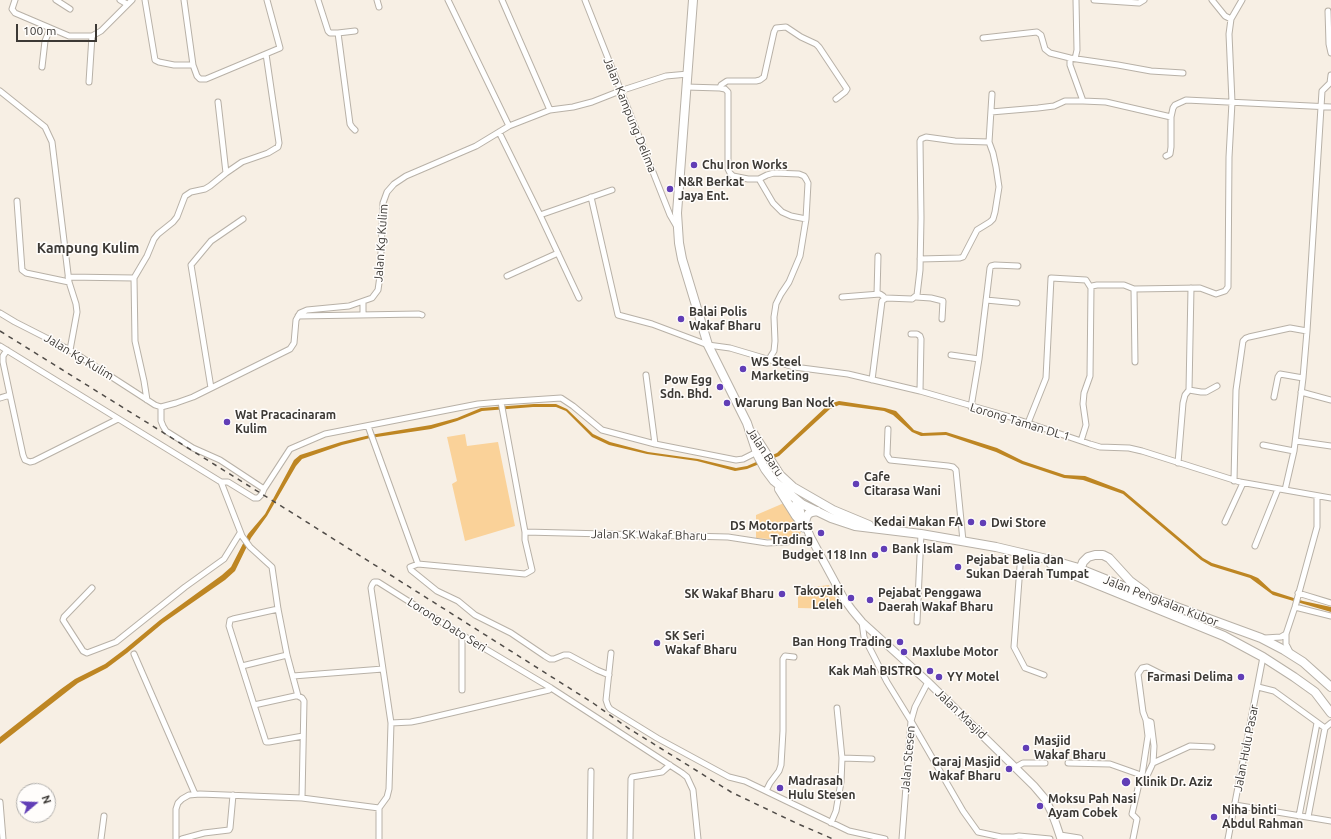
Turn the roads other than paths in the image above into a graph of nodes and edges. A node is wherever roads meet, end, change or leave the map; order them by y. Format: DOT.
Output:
graph roads {
  1 [pos="14,0"];
  2 [pos="56,0"];
  3 [pos="120,0"];
  4 [pos="132,0"];
  5 [pos="146,0"];
  6 [pos="184,0"];
  7 [pos="267,0"];
  8 [pos="318,0"];
  9 [pos="377,0"];
  10 [pos="448,0"];
  11 [pos="502,0"];
  12 [pos="585,0"];
  13 [pos="693,0"];
  14 [pos="1076,0"];
  15 [pos="1094,0"];
  16 [pos="1144,0"];
  17 [pos="1212,0"];
  18 [pos="1242,0"];
  19 [pos="127,4"];
  20 [pos="379,7"];
  21 [pos="70,9"];
  22 [pos="1328,11"];
  23 [pos="1231,19"];
  24 [pos="50,29"];
  25 [pos="355,31"];
  26 [pos="338,33"];
  27 [pos="92,36"];
  28 [pos="983,38"];
  29 [pos="1331,53"];
  30 [pos="266,54"];
  31 [pos="1073,58"];
  32 [pos="193,65"];
  33 [pos="42,67"];
  34 [pos="1183,73"];
  35 [pos="688,74"];
  36 [pos="1331,75"];
  37 [pos="89,82"];
  38 [pos="686,88"];
  39 [pos="720,88"];
  40 [pos="0,91"];
  41 [pos="620,91"];
  42 [pos="992,94"];
  43 [pos="836,99"];
  44 [pos="1083,101"];
  45 [pos="218,102"];
  46 [pos="1232,102"];
  47 [pos="1321,107"];
  48 [pos="1331,107"];
  49 [pos="550,110"];
  50 [pos="991,112"];
  51 [pos="1171,117"];
  52 [pos="509,126"];
  53 [pos="355,130"];
  54 [pos="499,132"];
  55 [pos="989,142"];
  56 [pos="1166,156"];
  57 [pos="226,173"];
  58 [pos="759,178"];
  59 [pos="612,190"];
  60 [pos="591,197"];
  61 [pos="17,201"];
  62 [pos="540,215"];
  63 [pos="243,219"];
  64 [pos="806,219"];
  65 [pos="677,228"];
  66 [pos="558,253"];
  67 [pos="878,256"];
  68 [pos="920,258"];
  69 [pos="1018,266"];
  70 [pos="507,276"];
  71 [pos="134,278"];
  72 [pos="68,279"];
  73 [pos="1091,288"];
  74 [pos="1191,288"];
  75 [pos="1134,289"];
  76 [pos="877,294"];
  77 [pos="916,296"];
  78 [pos="842,297"];
  79 [pos="579,298"];
  80 [pos="885,299"];
  81 [pos="986,300"];
  82 [pos="363,302"];
  83 [pos="1017,303"];
  84 [pos="0,313"];
  85 [pos="363,315"];
  86 [pos="422,315"];
  87 [pos="298,316"];
  88 [pos="942,319"];
  89 [pos="1307,332"];
  90 [pos="912,334"];
  91 [pos="708,345"];
  92 [pos="0,346"];
  93 [pos="7,350"];
  94 [pos="70,350"];
  95 [pos="951,355"];
  96 [pos="770,359"];
  97 [pos="979,359"];
  98 [pos="1135,362"];
  99 [pos="646,375"];
  100 [pos="1303,378"];
  101 [pos="872,380"];
  102 [pos="1217,386"];
  103 [pos="211,388"];
  104 [pos="1189,390"];
  105 [pos="920,391"];
  106 [pos="1301,392"];
  107 [pos="10,395"];
  108 [pos="1274,397"];
  109 [pos="0,398"];
  110 [pos="147,400"];
  111 [pos="1331,400"];
  112 [pos="501,404"];
  113 [pos="162,407"];
  114 [pos="971,407"];
  115 [pos="118,419"];
  116 [pos="746,423"];
  117 [pos="1028,423"];
  118 [pos="368,426"];
  119 [pos="888,429"];
  120 [pos="1081,441"];
  121 [pos="1296,441"];
  122 [pos="655,444"];
  123 [pos="1263,445"];
  124 [pos="1331,446"];
  125 [pos="1294,451"];
  126 [pos="756,452"];
  127 [pos="1178,463"];
  128 [pos="1234,480"];
  129 [pos="774,481"];
  130 [pos="221,482"];
  131 [pos="1243,483"];
  132 [pos="793,487"];
  133 [pos="264,488"];
  134 [pos="1278,489"];
  135 [pos="1285,490"];
  136 [pos="1318,496"];
  137 [pos="1331,498"];
  138 [pos="800,501"];
  139 [pos="818,502"];
  140 [pos="817,511"];
  141 [pos="796,516"];
  142 [pos="1225,522"];
  143 [pos="806,524"];
  144 [pos="875,528"];
  145 [pos="525,532"];
  146 [pos="241,534"];
  147 [pos="921,534"];
  148 [pos="811,538"];
  149 [pos="963,541"];
  150 [pos="1255,546"];
  151 [pos="1022,553"];
  152 [pos="1034,556"];
  153 [pos="418,564"];
  154 [pos="1080,570"];
  155 [pos="1084,579"];
  156 [pos="92,588"];
  157 [pos="1298,595"];
  158 [pos="1152,598"];
  159 [pos="1331,603"];
  160 [pos="1295,606"];
  161 [pos="278,609"];
  162 [pos="1331,616"];
  163 [pos="862,622"];
  164 [pos="917,622"];
  165 [pos="1286,634"];
  166 [pos="462,635"];
  167 [pos="1261,638"];
  168 [pos="611,653"];
  169 [pos="134,654"];
  170 [pos="287,655"];
  171 [pos="1294,656"];
  172 [pos="794,657"];
  173 [pos="1263,657"];
  174 [pos="242,666"];
  175 [pos="383,669"];
  176 [pos="609,675"];
  177 [pos="1044,675"];
  178 [pos="293,676"];
  179 [pos="1167,677"];
  180 [pos="928,682"];
  181 [pos="1258,687"];
  182 [pos="1331,687"];
  183 [pos="551,688"];
  184 [pos="462,690"];
  185 [pos="1315,692"];
  186 [pos="298,696"];
  187 [pos="254,705"];
  188 [pos="1331,706"];
  189 [pos="837,708"];
  190 [pos="1331,713"];
  191 [pos="1146,720"];
  192 [pos="911,721"];
  193 [pos="391,723"];
  194 [pos="1317,723"];
  195 [pos="1331,723"];
  196 [pos="1325,728"];
  197 [pos="303,736"];
  198 [pos="1212,748"];
  199 [pos="842,758"];
  200 [pos="872,759"];
  201 [pos="1046,763"];
  202 [pos="1068,763"];
  203 [pos="1153,763"];
  204 [pos="670,765"];
  205 [pos="1016,768"];
  206 [pos="591,771"];
  207 [pos="1141,775"];
  208 [pos="766,791"];
  209 [pos="195,794"];
  210 [pos="234,795"];
  211 [pos="302,798"];
  212 [pos="0,802"];
  213 [pos="1235,805"];
  214 [pos="379,808"];
  215 [pos="104,816"];
  216 [pos="1299,816"];
  217 [pos="1308,817"];
  218 [pos="1331,821"];
  219 [pos="831,823"];
  220 [pos="1060,837"];
  221 [pos="1014,838"];
  222 [pos="3,839"];
  223 [pos="101,839"];
  224 [pos="176,839"];
  225 [pos="182,839"];
  226 [pos="379,839"];
  227 [pos="590,839"];
  228 [pos="630,839"];
  229 [pos="698,839"];
  230 [pos="885,839"];
  231 [pos="902,839"];
  232 [pos="1050,839"];
  233 [pos="1079,839"];
  234 [pos="1133,839"];
  235 [pos="1228,839"];
  1 -- 24 [label="street"];
  2 -- 21 [label="street"];
  3 -- 19 [label="street"];
  4 -- 19 [label="street"];
  5 -- 32 [label="street"];
  6 -- 32 [label="street"];
  7 -- 30 [label="street"];
  8 -- 26 [label="street"];
  9 -- 20 [label="street"];
  10 -- 52 [label="street"];
  11 -- 49 [label="street"];
  12 -- 41 [label="street, Jalan Kampung Delima"];
  13 -- 35 [label="main road"];
  14 -- 31 [label="street"];
  15 -- 16 [label="street"];
  17 -- 23 [label="street"];
  18 -- 23 [label="street"];
  19 -- 27 [label="street"];
  22 -- 29 [label="street"];
  23 -- 46 [label="street"];
  24 -- 27 [label="street"];
  24 -- 33 [label="street"];
  25 -- 26 [label="street"];
  26 -- 53 [label="street"];
  27 -- 37 [label="street"];
  28 -- 31 [label="street"];
  30 -- 32 [label="street"];
  30 -- 57 [label="street"];
  31 -- 34 [label="street"];
  31 -- 44 [label="street"];
  35 -- 38 [label="main road"];
  35 -- 41 [label="street, Jalan Kg Kulim"];
  36 -- 47 [label="street"];
  38 -- 39 [label="street"];
  38 -- 65 [label="main road"];
  39 -- 43 [label="street"];
  39 -- 58 [label="street"];
  40 -- 72 [label="street"];
  41 -- 49 [label="street, Jalan Kg Kulim"];
  41 -- 65 [label="street, Jalan Kampung Delima"];
  42 -- 50 [label="street"];
  44 -- 50 [label="street"];
  44 -- 51 [label="street"];
  45 -- 57 [label="street"];
  46 -- 47 [label="street"];
  46 -- 51 [label="street"];
  46 -- 74 [label="street"];
  47 -- 48 [label="street"];
  47 -- 89 [label="street"];
  49 -- 52 [label="street, Jalan Kg Kulim"];
  50 -- 55 [label="street"];
  51 -- 56 [label="street"];
  52 -- 54 [label="street, Jalan Kg Kulim"];
  54 -- 62 [label="street"];
  54 -- 82 [label="street, Jalan Kg Kulim"];
  55 -- 68 [label="street"];
  55 -- 68 [label="street"];
  57 -- 71 [label="street"];
  58 -- 64 [label="street"];
  58 -- 64 [label="street"];
  59 -- 60 [label="street"];
  60 -- 62 [label="street"];
  60 -- 91 [label="street, Lorong Taman DL 1"];
  61 -- 72 [label="street"];
  62 -- 66 [label="street"];
  63 -- 103 [label="street"];
  64 -- 96 [label="street"];
  65 -- 91 [label="main road"];
  66 -- 70 [label="street"];
  66 -- 79 [label="street"];
  67 -- 76 [label="street"];
  68 -- 77 [label="street"];
  69 -- 81 [label="street"];
  71 -- 72 [label="street"];
  71 -- 110 [label="street"];
  72 -- 94 [label="street"];
  73 -- 75 [label="street"];
  73 -- 117 [label="street"];
  73 -- 120 [label="street"];
  74 -- 75 [label="street"];
  74 -- 104 [label="street"];
  75 -- 98 [label="street"];
  76 -- 78 [label="street"];
  76 -- 80 [label="street"];
  77 -- 80 [label="street"];
  77 -- 88 [label="street"];
  80 -- 101 [label="street"];
  81 -- 83 [label="street"];
  81 -- 97 [label="street"];
  82 -- 85 [label="street"];
  82 -- 87 [label="street, Jalan Kg Kulim"];
  84 -- 94 [label="street, Jalan Kg Kulim"];
  85 -- 86 [label="street"];
  85 -- 87 [label="street"];
  87 -- 103 [label="street"];
  89 -- 100 [label="street"];
  89 -- 128 [label="street"];
  90 -- 105 [label="street"];
  91 -- 96 [label="street, Lorong Taman DL 1"];
  91 -- 116 [label="main road"];
  92 -- 93 [label="street"];
  93 -- 107 [label="street"];
  93 -- 115 [label="street"];
  94 -- 110 [label="street, Jalan Kg Kulim"];
  95 -- 97 [label="street"];
  96 -- 101 [label="street, Lorong Taman DL 1"];
  97 -- 114 [label="street"];
  99 -- 122 [label="street"];
  100 -- 106 [label="street"];
  100 -- 108 [label="street"];
  101 -- 105 [label="street, Lorong Taman DL 1"];
  102 -- 104 [label="street"];
  103 -- 113 [label="street"];
  104 -- 127 [label="street"];
  105 -- 114 [label="street, Lorong Taman DL 1"];
  106 -- 111 [label="street"];
  106 -- 121 [label="street"];
  107 -- 109 [label="street"];
  107 -- 115 [label="street"];
  110 -- 113 [label="street, Jalan Kg Kulim"];
  112 -- 118 [label="street"];
  112 -- 122 [label="street"];
  112 -- 145 [label="street"];
  113 -- 133 [label="street"];
  114 -- 117 [label="street, Lorong Taman DL 1"];
  115 -- 130 [label="street"];
  116 -- 126 [label="main road, Jalan Baru"];
  116 -- 132 [label="main road, Jalan Baru"];
  117 -- 120 [label="street, Lorong Taman DL 1"];
  118 -- 133 [label="street"];
  118 -- 153 [label="street"];
  119 -- 149 [label="street"];
  120 -- 127 [label="street, Lorong Taman DL 1"];
  121 -- 124 [label="street"];
  121 -- 125 [label="street"];
  122 -- 126 [label="street"];
  123 -- 125 [label="street"];
  125 -- 135 [label="street"];
  126 -- 129 [label="main road, Jalan Baru"];
  127 -- 128 [label="street, Lorong Taman DL 1"];
  128 -- 131 [label="street, Lorong Taman DL 1"];
  129 -- 138 [label="main road, Jalan Baru"];
  129 -- 141 [label="main road"];
  130 -- 133 [label="street"];
  130 -- 146 [label="street"];
  131 -- 134 [label="street, Lorong Taman DL 1"];
  131 -- 142 [label="street"];
  132 -- 138 [label="main road"];
  132 -- 139 [label="main road, Jalan Baru"];
  134 -- 135 [label="street, Lorong Taman DL 1"];
  134 -- 150 [label="street"];
  135 -- 136 [label="street, Lorong Taman DL 1"];
  136 -- 137 [label="street, Lorong Taman DL 1"];
  136 -- 157 [label="street"];
  138 -- 139 [label="main road"];
  138 -- 140 [label="main road, Jalan Baru"];
  138 -- 141 [label="street"];
  138 -- 143 [label="street, Jalan Masjid"];
  139 -- 144 [label="main road, Jalan Baru"];
  140 -- 143 [label="main road"];
  140 -- 144 [label="main road, Jalan Baru"];
  141 -- 148 [label="street, Jalan Masjid"];
  143 -- 148 [label="street, Jalan Masjid"];
  144 -- 147 [label="main road, Jalan Baru"];
  145 -- 148 [label="street, Jalan SK Wakaf Bharu"];
  145 -- 153 [label="street"];
  146 -- 156 [label="street"];
  146 -- 161 [label="street"];
  147 -- 149 [label="main road, Jalan Baru"];
  147 -- 164 [label="street"];
  148 -- 163 [label="street, Jalan Masjid"];
  149 -- 151 [label="main road, Jalan Baru"];
  151 -- 152 [label="main road, Jalan Baru"];
  151 -- 177 [label="street"];
  152 -- 154 [label="main road, Jalan Pengkalan Kubor"];
  152 -- 155 [label="main road, Jalan Pengkalan Kubor"];
  153 -- 176 [label="street"];
  154 -- 155 [label="main road"];
  154 -- 158 [label="main road, Jalan Pengkalan Kubor"];
  154 -- 158 [label="main road"];
  155 -- 173 [label="main road, Jalan Pengkalan Kubor"];
  157 -- 159 [label="street"];
  157 -- 160 [label="street"];
  158 -- 167 [label="main road, Jalan Pengkalan Kubor"];
  160 -- 162 [label="street"];
  160 -- 165 [label="street"];
  161 -- 170 [label="street"];
  161 -- 174 [label="street"];
  163 -- 180 [label="street, Jalan Masjid"];
  163 -- 192 [label="street"];
  165 -- 167 [label="street"];
  165 -- 171 [label="street"];
  166 -- 175 [label="street, Lorong Dato Seri"];
  166 -- 183 [label="street, Lorong Dato Seri"];
  166 -- 184 [label="street"];
  167 -- 171 [label="main road, Jalan Pengkalan Kubor"];
  168 -- 176 [label="street"];
  169 -- 209 [label="street"];
  170 -- 174 [label="street"];
  170 -- 178 [label="street"];
  171 -- 182 [label="main road, Jalan Pengkalan Kubor"];
  172 -- 208 [label="street"];
  173 -- 181 [label="street, Jalan Hulu Pasar"];
  173 -- 185 [label="main road, Jalan Pengkalan Kubor"];
  174 -- 187 [label="street"];
  175 -- 178 [label="street"];
  175 -- 193 [label="street, Lorong Dato Seri"];
  176 -- 208 [label="street"];
  178 -- 186 [label="street"];
  179 -- 191 [label="street"];
  180 -- 192 [label="street, Jalan Stesen"];
  180 -- 205 [label="street, Jalan Masjid"];
  181 -- 194 [label="street"];
  181 -- 213 [label="street, Jalan Hulu Pasar"];
  183 -- 193 [label="street"];
  183 -- 204 [label="street, Lorong Dato Seri"];
  185 -- 188 [label="main road, Jalan Pengkalan Kubor"];
  185 -- 190 [label="main road, Jalan Pengkalan Kubor"];
  186 -- 187 [label="street"];
  186 -- 197 [label="street"];
  187 -- 197 [label="street"];
  189 -- 199 [label="street"];
  191 -- 203 [label="street"];
  191 -- 207 [label="street"];
  192 -- 221 [label="street"];
  192 -- 231 [label="street, Jalan Stesen"];
  193 -- 214 [label="street, Lorong Dato Seri"];
  194 -- 196 [label="street"];
  194 -- 216 [label="street"];
  195 -- 196 [label="street"];
  196 -- 217 [label="street"];
  197 -- 211 [label="street"];
  198 -- 203 [label="street"];
  199 -- 200 [label="street"];
  199 -- 219 [label="street"];
  201 -- 205 [label="street"];
  202 -- 207 [label="street"];
  203 -- 207 [label="street"];
  204 -- 228 [label="street"];
  204 -- 229 [label="street, Lorong Dato Seri"];
  205 -- 220 [label="street, Jalan Masjid"];
  206 -- 227 [label="street"];
  207 -- 234 [label="street"];
  208 -- 219 [label="street"];
  209 -- 210 [label="street"];
  209 -- 224 [label="street"];
  210 -- 211 [label="street"];
  210 -- 225 [label="street"];
  211 -- 214 [label="street"];
  212 -- 222 [label="street"];
  213 -- 216 [label="street"];
  213 -- 235 [label="street, Jalan Hulu Pasar"];
  214 -- 226 [label="street, Lorong Dato Seri"];
  215 -- 223 [label="street"];
  216 -- 217 [label="street"];
  217 -- 218 [label="street"];
  219 -- 230 [label="street"];
  220 -- 233 [label="street"];
  221 -- 232 [label="street"];
}
